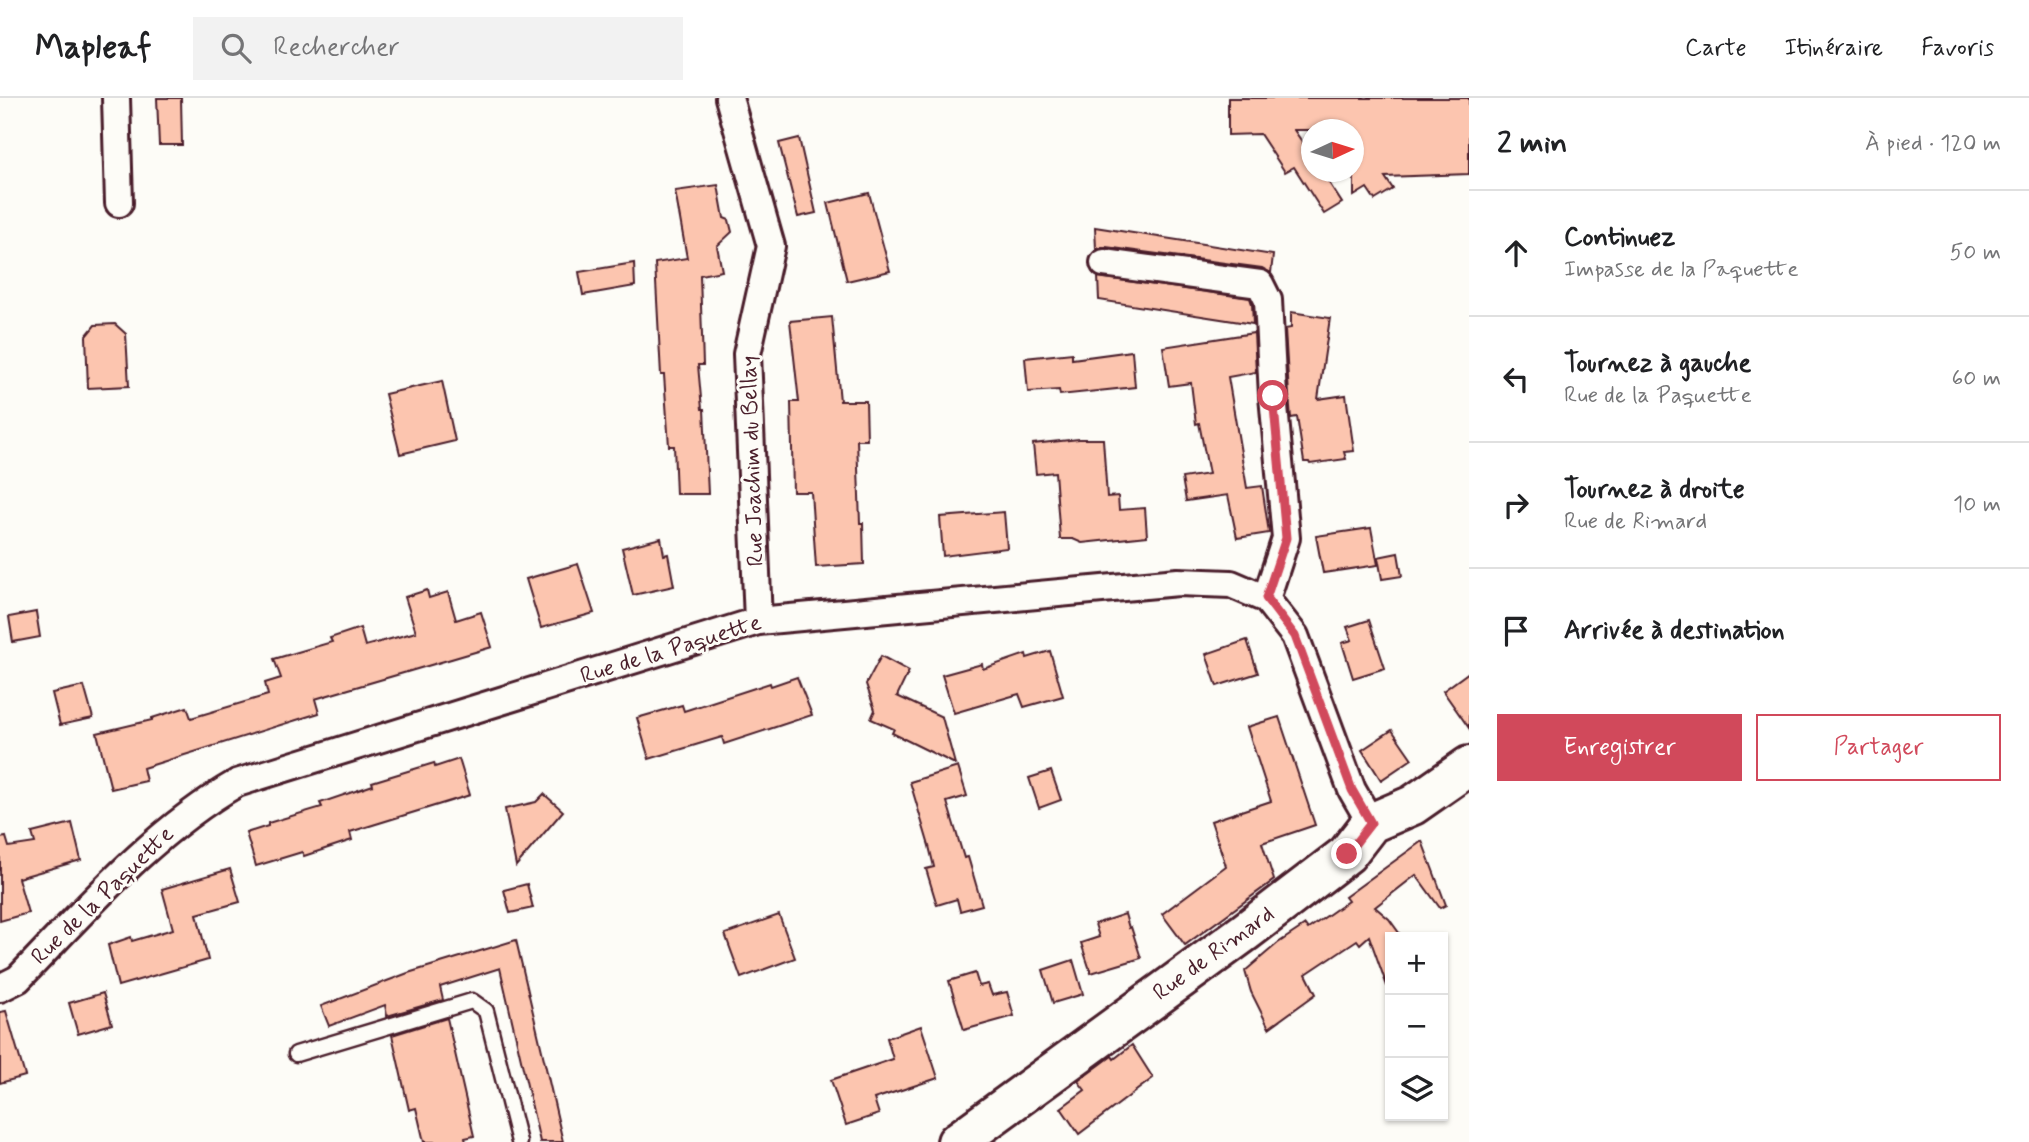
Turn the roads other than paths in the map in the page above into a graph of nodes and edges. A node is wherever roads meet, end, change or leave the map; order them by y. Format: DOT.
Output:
graph roads {
  1 [pos="116,98"];
  2 [pos="729,98"];
  3 [pos="119,203"];
  4 [pos="1104,263"];
  5 [pos="1266,598"];
  6 [pos="758,621"];
  7 [pos="1469,766"];
  8 [pos="1371,823"];
  9 [pos="0,988"];
  10 [pos="296,1054"];
  11 [pos="519,1142"];
  12 [pos="957,1142"];
  1 -- 3 [label="street"];
  2 -- 6 [label="street, Rue Joachim du Bellay"];
  4 -- 5 [label="street"];
  5 -- 6 [label="street, Rue de la Paquette"];
  5 -- 8 [label="street"];
  6 -- 9 [label="street, Rue de la Paquette"];
  7 -- 8 [label="street, Rue de Rimard"];
  8 -- 12 [label="street, Rue de Rimard"];
  10 -- 11 [label="lane"];
}
